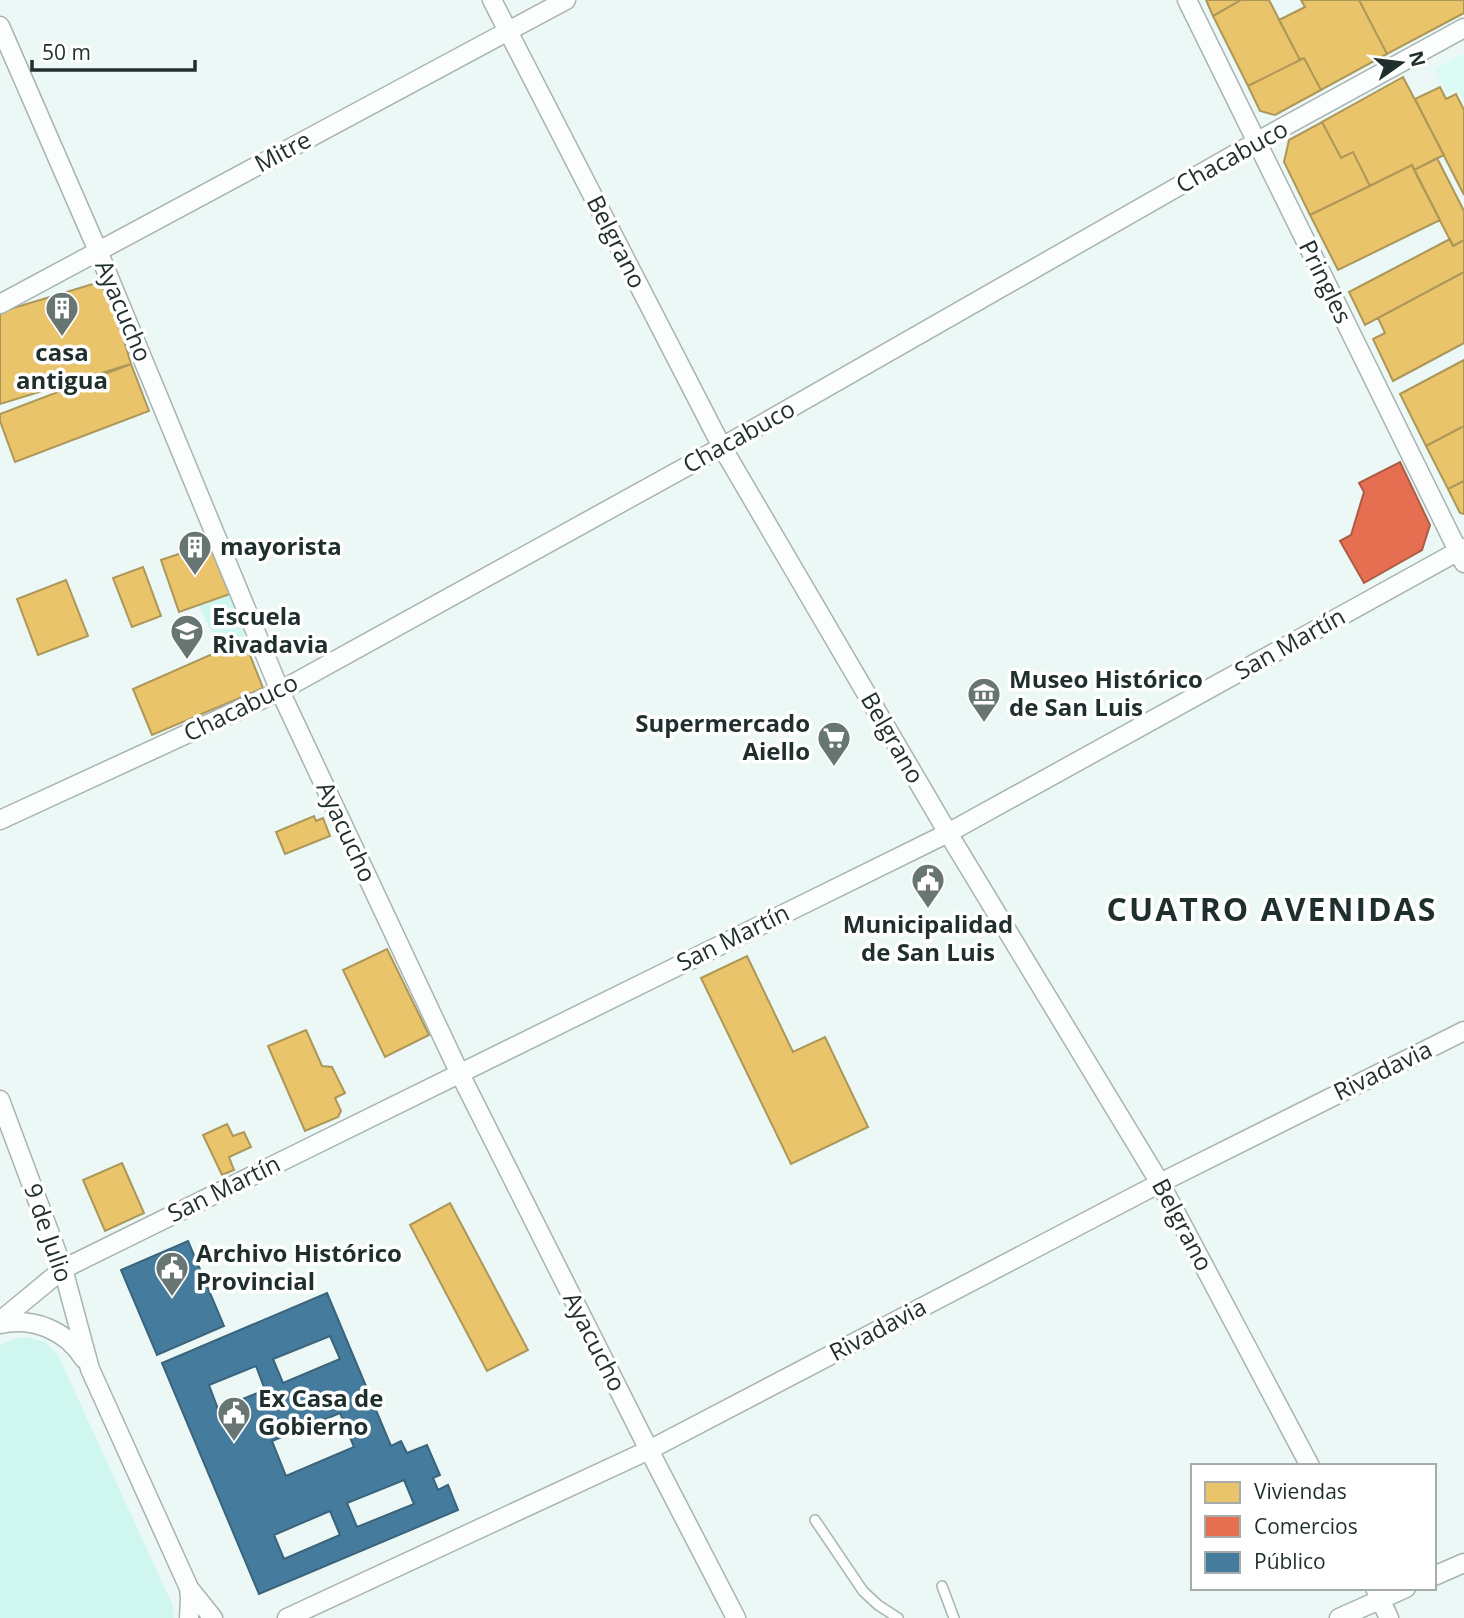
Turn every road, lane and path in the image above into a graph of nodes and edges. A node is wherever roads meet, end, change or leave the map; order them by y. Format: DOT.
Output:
graph roads {
  1 [pos="492,0"];
  2 [pos="566,0"];
  3 [pos="1187,0"];
  4 [pos="0,26"];
  5 [pos="1464,28"];
  6 [pos="507,32"];
  7 [pos="1256,142"];
  8 [pos="98,251"];
  9 [pos="0,304"];
  10 [pos="722,447"];
  11 [pos="1462,554"];
  12 [pos="280,691"];
  13 [pos="0,820"];
  14 [pos="948,833"];
  15 [pos="1464,1031"];
  16 [pos="458,1072"];
  17 [pos="0,1100"];
  18 [pos="1160,1182"];
  19 [pos="63,1269"];
  20 [pos="0,1322"];
  21 [pos="90,1369"];
  22 [pos="649,1450"];
  23 [pos="1309,1464"];
  24 [pos="815,1520"];
  25 [pos="1464,1563"];
  26 [pos="1436,1575"];
  27 [pos="942,1586"];
  28 [pos="189,1588"];
  29 [pos="1397,1590"];
  30 [pos="1378,1594"];
  31 [pos="189,1618"];
  32 [pos="213,1618"];
  33 [pos="287,1618"];
  34 [pos="736,1618"];
  35 [pos="898,1618"];
  36 [pos="954,1618"];
  37 [pos="1339,1618"];
  38 [pos="1389,1618"];
  1 -- 6 [label="street, Belgrano"];
  2 -- 6 [label="street, Mitre"];
  3 -- 7 [label="street, Pringles"];
  4 -- 8 [label="street, Ayacucho"];
  5 -- 7 [label="street, Chacabuco"];
  6 -- 8 [label="street, Mitre"];
  6 -- 10 [label="street, Belgrano"];
  7 -- 10 [label="street, Chacabuco"];
  7 -- 11 [label="street, Pringles"];
  8 -- 9 [label="street, Mitre"];
  8 -- 12 [label="street, Ayacucho"];
  10 -- 12 [label="street, Chacabuco"];
  10 -- 14 [label="street, Belgrano"];
  11 -- 14 [label="street, San Martín"];
  12 -- 13 [label="street, Chacabuco"];
  12 -- 16 [label="street, Ayacucho"];
  14 -- 16 [label="street, San Martín"];
  14 -- 18 [label="street, Belgrano"];
  15 -- 18 [label="street, Rivadavia"];
  16 -- 19 [label="street, San Martín"];
  16 -- 22 [label="street, Ayacucho"];
  17 -- 19 [label="street, 9 de Julio"];
  18 -- 22 [label="street, Rivadavia"];
  18 -- 23 [label="street, Belgrano"];
  19 -- 20 [label="street, San Martín"];
  19 -- 21 [label="street, 9 de Julio"];
  20 -- 21 [label="street, 9 de Julio"];
  21 -- 28 [label="street, 9 de Julio"];
  22 -- 33 [label="street, Rivadavia"];
  22 -- 34 [label="street, Ayacucho"];
  24 -- 35 [label="lane"];
  25 -- 26 [label="street"];
  27 -- 36 [label="lane"];
  28 -- 31 [label="street"];
  28 -- 32 [label="street, 9 de Julio"];
  29 -- 30 [label="street"];
  30 -- 37 [label="street"];
  30 -- 38 [label="street"];
}
